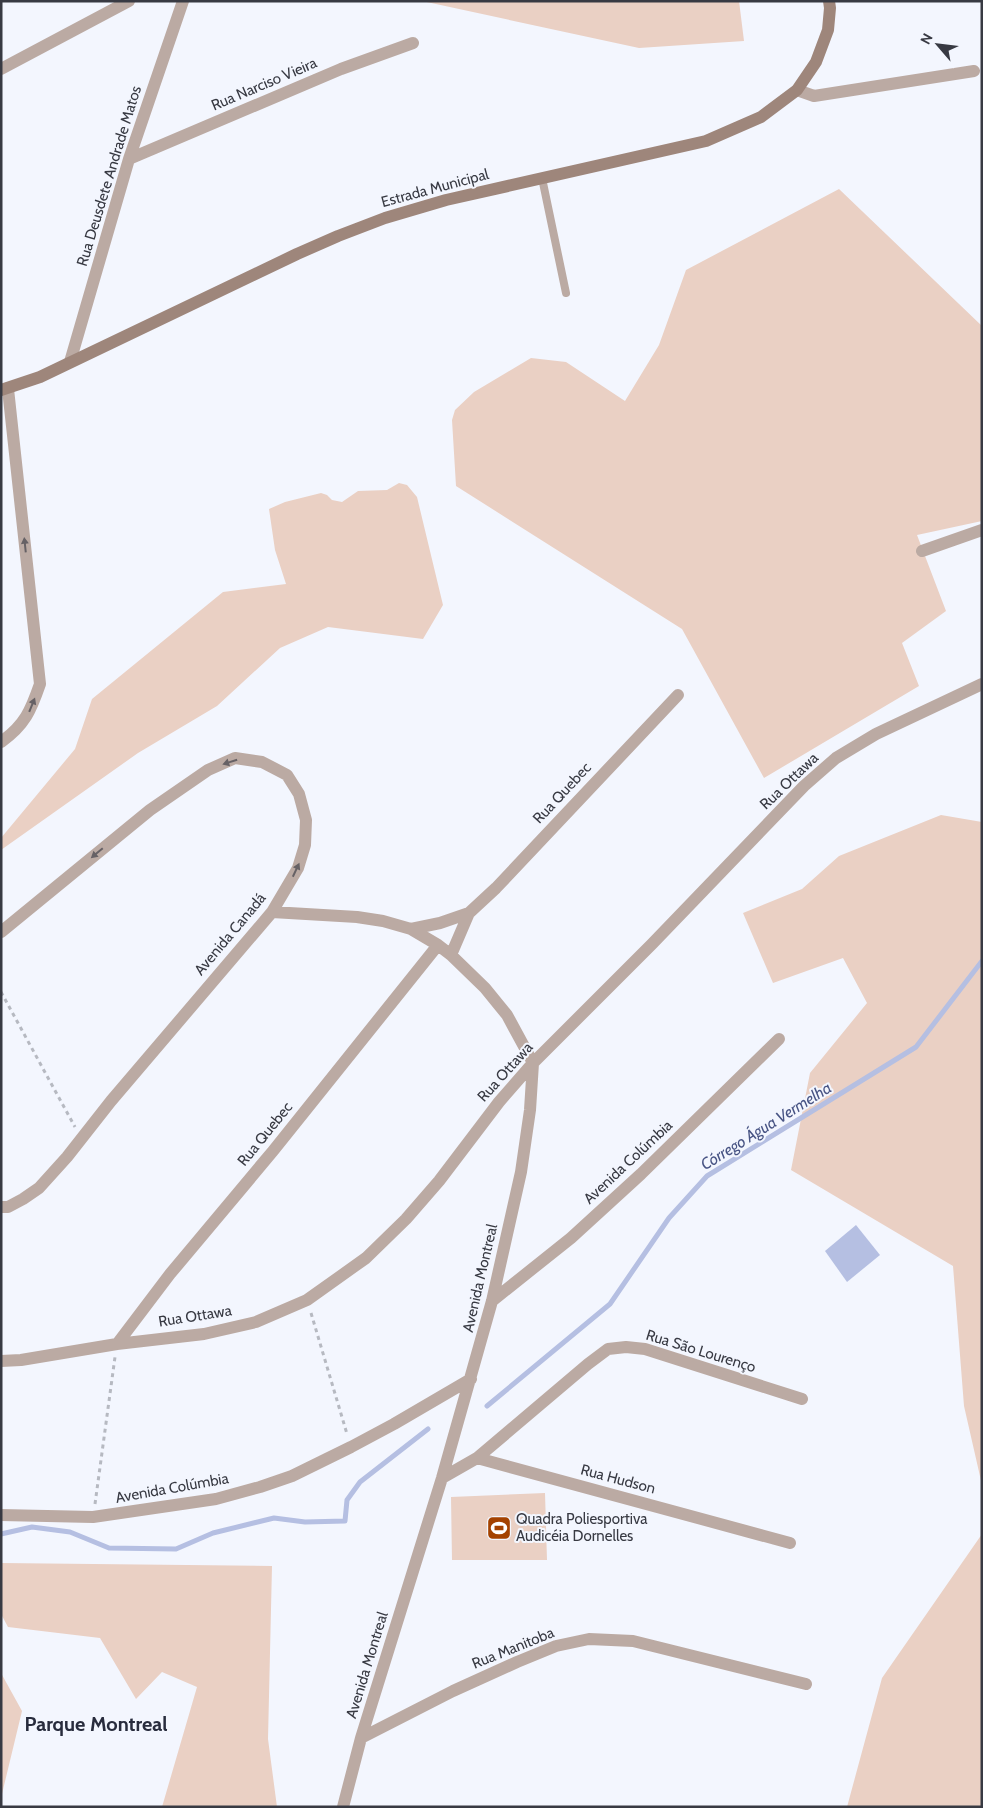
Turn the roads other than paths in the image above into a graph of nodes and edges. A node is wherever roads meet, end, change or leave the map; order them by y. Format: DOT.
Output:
graph roads {
  1 [pos="129,1"];
  2 [pos="184,1"];
  3 [pos="829,1"];
  4 [pos="413,43"];
  5 [pos="1,69"];
  6 [pos="974,71"];
  7 [pos="797,90"];
  8 [pos="129,159"];
  9 [pos="542,178"];
  10 [pos="566,293"];
  11 [pos="70,362"];
  12 [pos="5,389"];
  13 [pos="982,530"];
  14 [pos="922,551"];
  15 [pos="982,684"];
  16 [pos="678,695"];
  17 [pos="1,742"];
  18 [pos="272,912"];
  19 [pos="469,913"];
  20 [pos="411,929"];
  21 [pos="1,932"];
  22 [pos="438,945"];
  23 [pos="451,956"];
  24 [pos="779,1038"];
  25 [pos="533,1063"];
  26 [pos="1,1207"];
  27 [pos="492,1301"];
  28 [pos="117,1344"];
  29 [pos="1,1361"];
  30 [pos="471,1379"];
  31 [pos="802,1399"];
  32 [pos="477,1458"];
  33 [pos="442,1478"];
  34 [pos="1,1515"];
  35 [pos="790,1543"];
  36 [pos="806,1684"];
  37 [pos="361,1738"];
  38 [pos="344,1807"];
  1 -- 5 [label="street"];
  2 -- 8 [label="street, Rua Deusdete Andrade Matos"];
  3 -- 7 [label="main road, Estrada Municipal"];
  4 -- 8 [label="street, Rua Narciso Vieira"];
  6 -- 7 [label="street"];
  7 -- 9 [label="main road, Estrada Municipal"];
  8 -- 11 [label="street, Rua Deusdete Andrade Matos"];
  9 -- 10 [label="lane"];
  9 -- 11 [label="main road, Estrada Municipal"];
  11 -- 12 [label="main road, Estrada Municipal"];
  17 -- 12 [label="street, one-way"];
  13 -- 14 [label="street"];
  15 -- 25 [label="street, Rua Ottawa"];
  16 -- 19 [label="street, Rua Quebec"];
  18 -- 20 [label="street"];
  18 -- 21 [label="street, Avenida Canadá, one-way"];
  18 -- 26 [label="street, Avenida Canadá"];
  19 -- 20 [label="street, Rua Quebec"];
  19 -- 23 [label="street, Rua Quebec"];
  20 -- 22 [label="street"];
  22 -- 23 [label="street"];
  22 -- 28 [label="street, Rua Quebec"];
  23 -- 25 [label="street"];
  24 -- 27 [label="street, Avenida Colúmbia"];
  25 -- 27 [label="street, Avenida Montreal"];
  25 -- 28 [label="street, Rua Ottawa"];
  27 -- 30 [label="street, Avenida Montreal"];
  28 -- 29 [label="street, Rua Ottawa"];
  30 -- 33 [label="street, Avenida Montreal"];
  30 -- 34 [label="street, Avenida Colúmbia"];
  31 -- 32 [label="street, Rua São Lourenço"];
  32 -- 33 [label="street"];
  32 -- 35 [label="street, Rua Hudson"];
  33 -- 37 [label="street, Avenida Montreal"];
  36 -- 37 [label="street, Rua Manitoba"];
  37 -- 38 [label="street, Avenida Montreal"];
}
